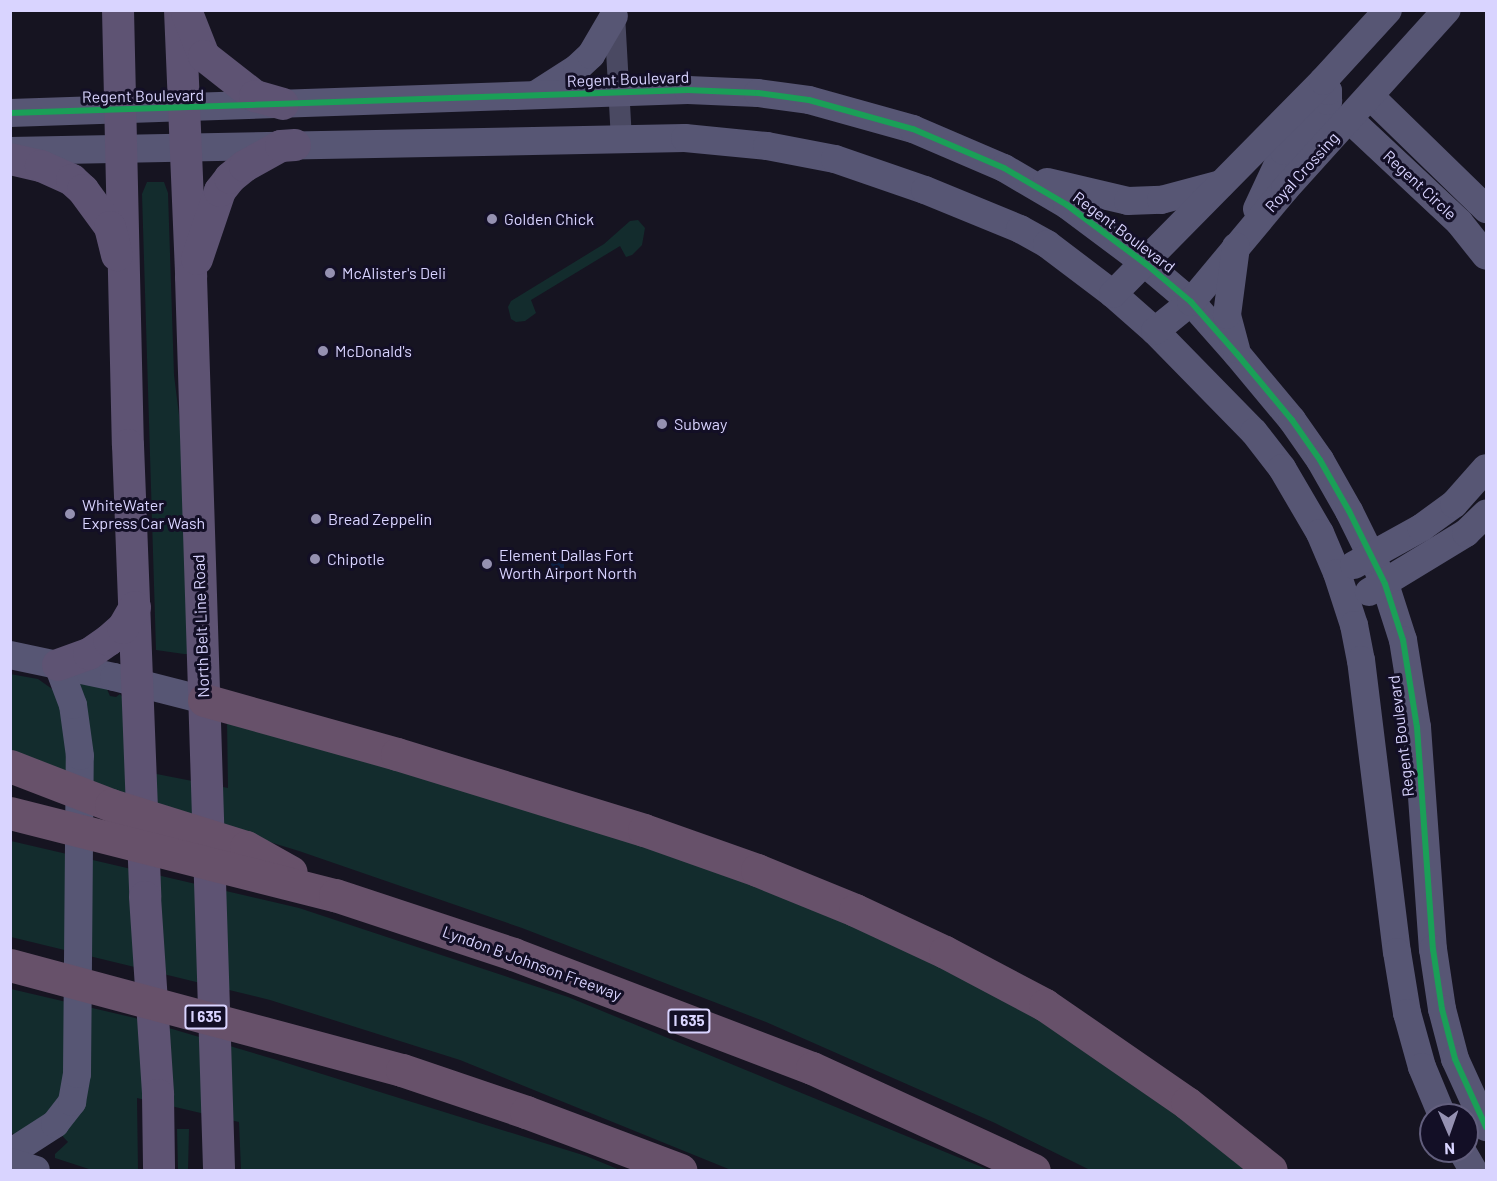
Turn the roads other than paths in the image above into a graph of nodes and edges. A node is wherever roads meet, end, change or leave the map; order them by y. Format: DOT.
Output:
graph roads {
  1 [pos="118,10"];
  2 [pos="180,10"];
  3 [pos="186,10"];
  4 [pos="1388,10"];
  5 [pos="1447,10"];
  6 [pos="1468,10"];
  7 [pos="614,13"];
  8 [pos="1426,33"];
  9 [pos="1323,81"];
  10 [pos="619,93"];
  11 [pos="535,96"];
  12 [pos="1371,97"];
  13 [pos="283,104"];
  14 [pos="182,109"];
  15 [pos="121,110"];
  16 [pos="10,113"];
  17 [pos="1349,119"];
  18 [pos="621,139"];
  19 [pos="295,145"];
  20 [pos="184,147"];
  21 [pos="123,148"];
  22 [pos="10,151"];
  23 [pos="10,159"];
  24 [pos="1004,168"];
  25 [pos="1223,183"];
  26 [pos="1486,210"];
  27 [pos="1459,222"];
  28 [pos="1242,239"];
  29 [pos="1486,256"];
  30 [pos="1146,264"];
  31 [pos="191,277"];
  32 [pos="126,279"];
  33 [pos="1113,294"];
  34 [pos="1191,302"];
  35 [pos="1155,331"];
  36 [pos="1237,354"];
  37 [pos="1486,468"];
  38 [pos="1486,513"];
  39 [pos="1371,557"];
  40 [pos="1337,573"];
  41 [pos="1385,584"];
  42 [pos="1347,603"];
  43 [pos="135,607"];
  44 [pos="10,655"];
  45 [pos="58,665"];
  46 [pos="138,682"];
  47 [pos="204,700"];
  48 [pos="10,766"];
  49 [pos="10,813"];
  50 [pos="335,895"];
  51 [pos="10,965"];
  52 [pos="1437,1103"];
  53 [pos="1486,1127"];
  54 [pos="10,1153"];
  55 [pos="10,1162"];
  56 [pos="36,1170"];
  57 [pos="159,1170"];
  58 [pos="219,1170"];
  59 [pos="680,1170"];
  60 [pos="1034,1170"];
  61 [pos="1271,1170"];
  1 -- 15 [label="main road"];
  2 -- 14 [label="main road, North Belt Line Road"];
  3 -- 13 [label="main road"];
  4 -- 9 [label="street"];
  5 -- 8 [label="street, Royal Crossing"];
  6 -- 8 [label="street"];
  7 -- 10 [label="street"];
  7 -- 11 [label="street"];
  8 -- 12 [label="street, Royal Crossing"];
  9 -- 25 [label="street"];
  9 -- 28 [label="street"];
  10 -- 11 [label="street, Regent Boulevard"];
  10 -- 18 [label="street"];
  10 -- 24 [label="street, Regent Boulevard"];
  11 -- 13 [label="street, Regent Boulevard"];
  12 -- 17 [label="street, Royal Crossing"];
  12 -- 26 [label="street, Regent Circle"];
  13 -- 14 [label="street, Regent Boulevard"];
  14 -- 15 [label="street, Regent Boulevard"];
  14 -- 20 [label="main road, North Belt Line Road"];
  15 -- 16 [label="street, Regent Boulevard"];
  15 -- 21 [label="main road"];
  17 -- 27 [label="street, Regent Circle"];
  17 -- 28 [label="street, Royal Crossing"];
  18 -- 19 [label="street, Regent Boulevard"];
  18 -- 33 [label="street, Regent Boulevard"];
  19 -- 20 [label="street, Regent Boulevard"];
  19 -- 31 [label="main road"];
  20 -- 21 [label="street, Regent Boulevard"];
  20 -- 31 [label="main road, North Belt Line Road"];
  21 -- 22 [label="street, Regent Boulevard"];
  21 -- 32 [label="main road"];
  23 -- 32 [label="main road"];
  24 -- 25 [label="street"];
  24 -- 30 [label="street, Regent Boulevard"];
  25 -- 30 [label="street"];
  26 -- 27 [label="street"];
  27 -- 29 [label="street, Regent Circle"];
  28 -- 34 [label="street, Royal Crossing"];
  28 -- 36 [label="street"];
  30 -- 33 [label="street"];
  30 -- 34 [label="street, Regent Boulevard"];
  31 -- 47 [label="main road, North Belt Line Road"];
  32 -- 43 [label="main road"];
  33 -- 35 [label="street, Regent Boulevard"];
  34 -- 35 [label="street, Royal Crossing"];
  34 -- 36 [label="street, Regent Boulevard"];
  35 -- 40 [label="street, Regent Boulevard"];
  36 -- 39 [label="street, Regent Boulevard"];
  37 -- 39 [label="street"];
  38 -- 41 [label="street"];
  39 -- 40 [label="street"];
  39 -- 41 [label="street, Regent Boulevard"];
  40 -- 42 [label="street, Regent Boulevard"];
  41 -- 42 [label="street"];
  41 -- 53 [label="street, Regent Boulevard"];
  42 -- 52 [label="street, Regent Boulevard"];
  43 -- 45 [label="main road"];
  43 -- 46 [label="main road"];
  44 -- 45 [label="street"];
  45 -- 46 [label="street"];
  45 -- 54 [label="street"];
  46 -- 47 [label="street"];
  46 -- 57 [label="main road"];
  47 -- 58 [label="main road, North Belt Line Road"];
  47 -- 61 [label="highway"];
  48 -- 50 [label="highway"];
  49 -- 50 [label="highway, Lyndon B Johnson Freeway / I 635"];
  50 -- 60 [label="highway, Lyndon B Johnson Freeway / I 635"];
  51 -- 59 [label="highway, I 635"];
  55 -- 56 [label="street"];
}
